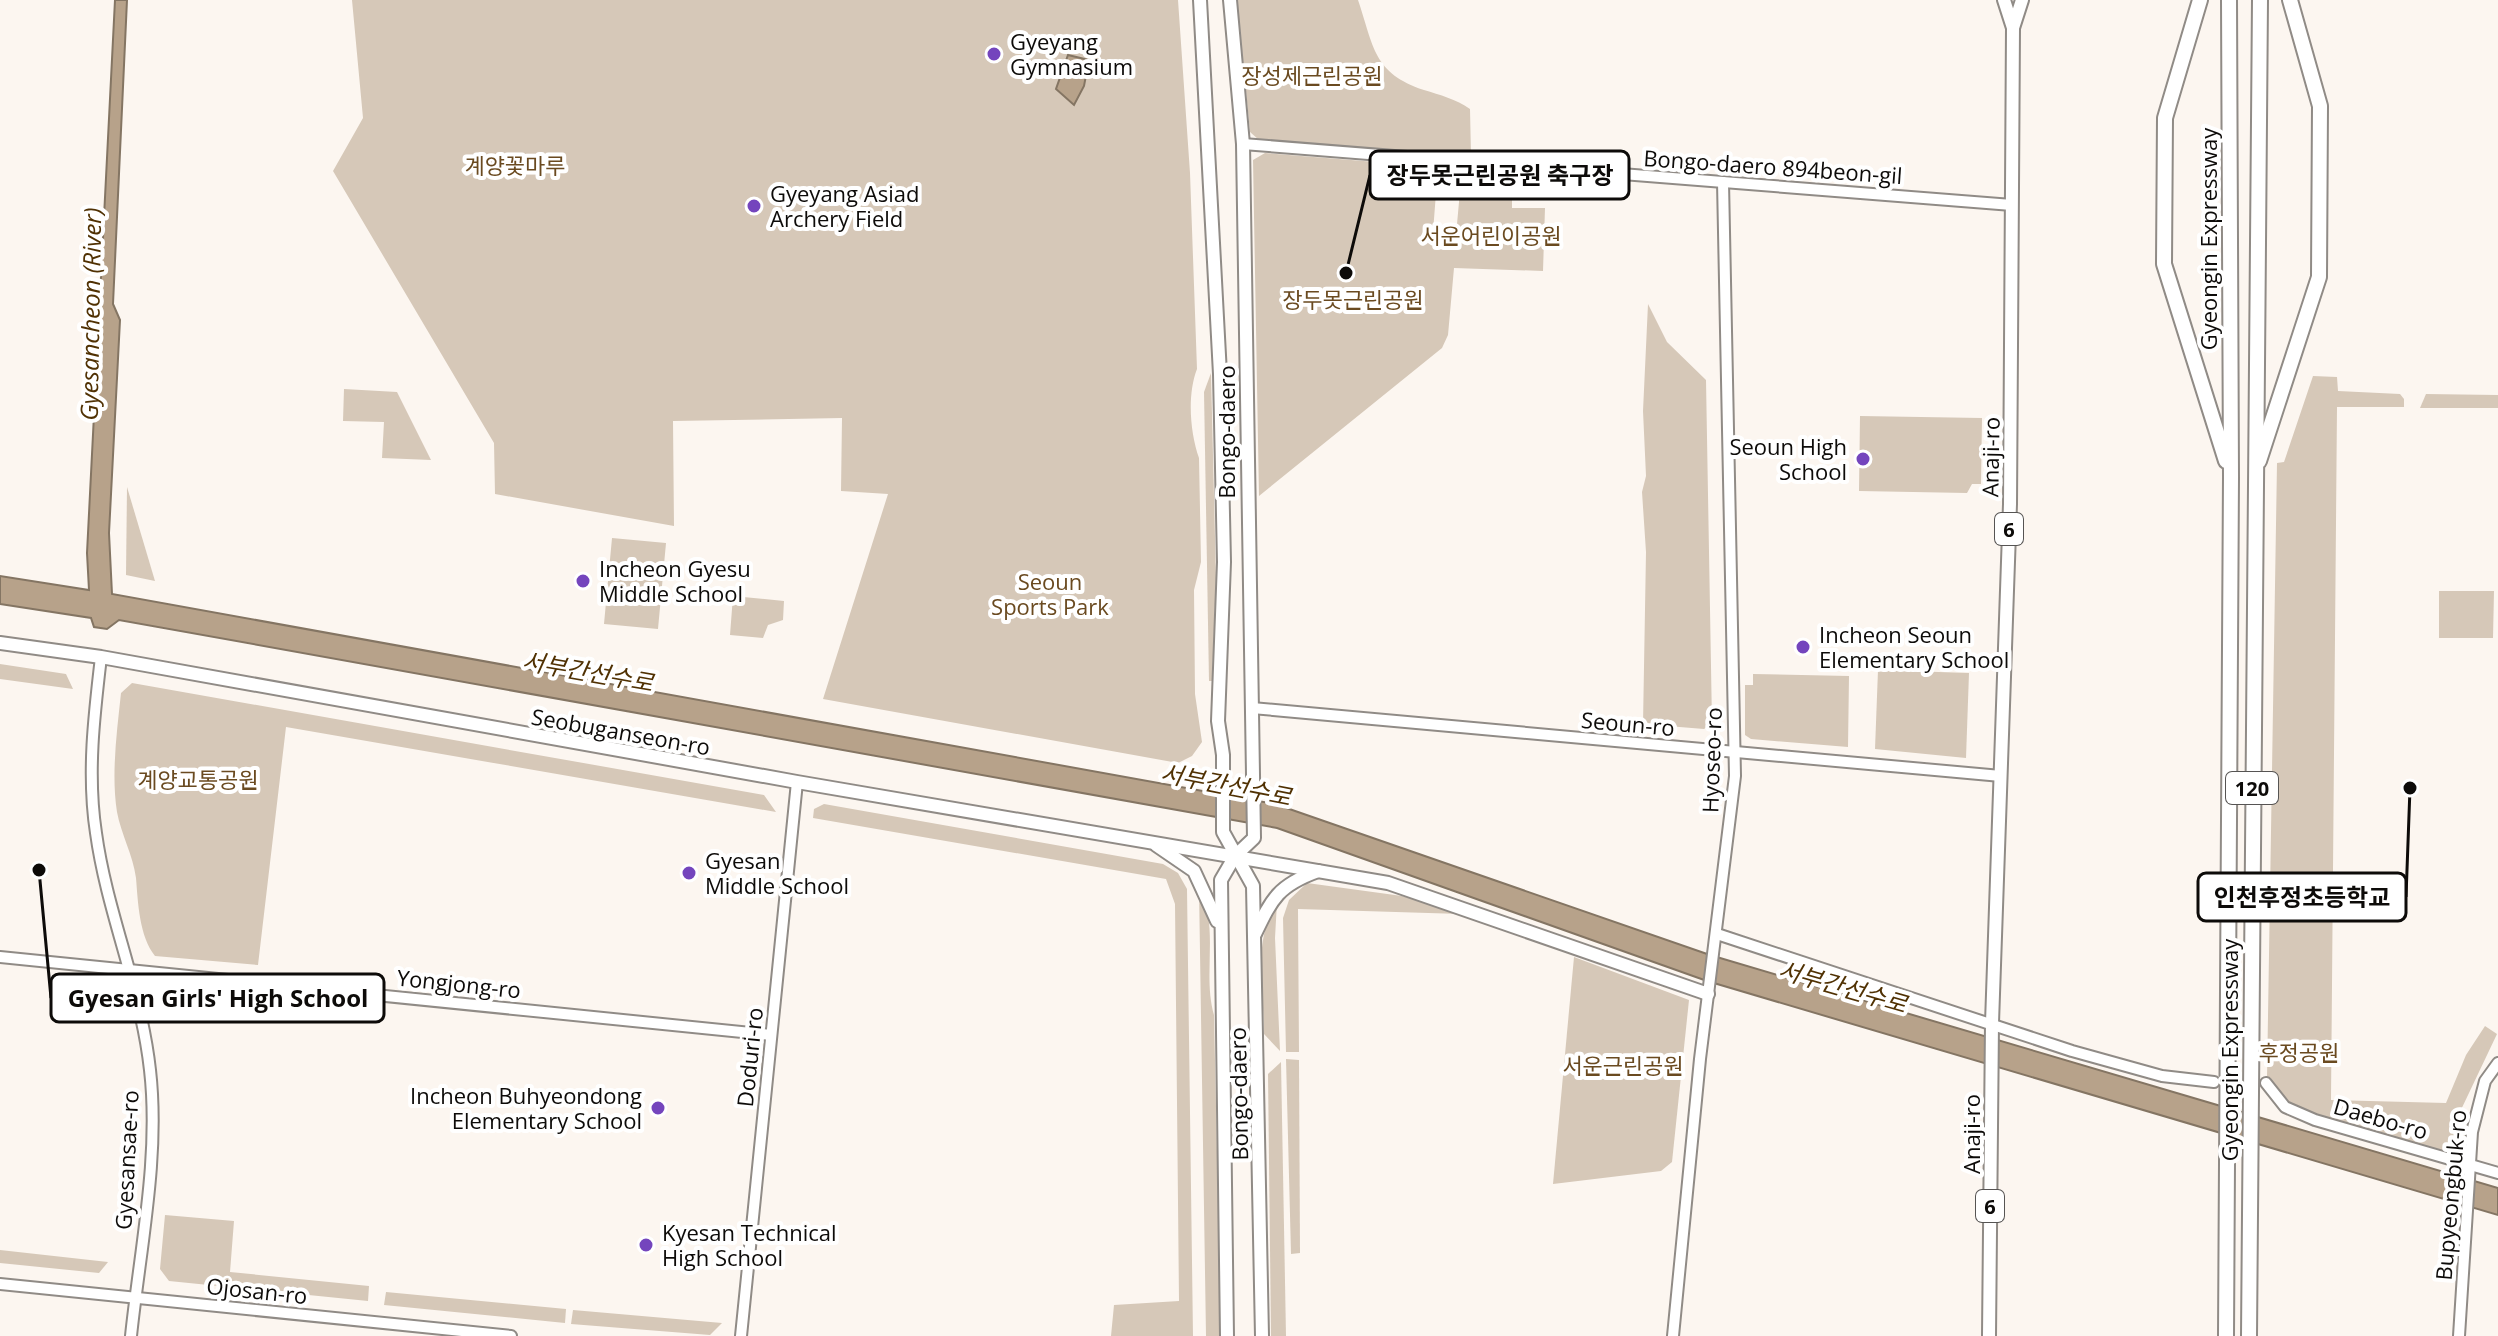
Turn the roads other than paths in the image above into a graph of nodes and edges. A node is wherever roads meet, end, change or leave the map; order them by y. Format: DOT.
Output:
graph roads {
  1 [pos="1200,0"];
  2 [pos="1230,0"];
  3 [pos="2004,0"];
  4 [pos="2022,0"];
  5 [pos="2200,0"];
  6 [pos="2229,0"];
  7 [pos="2260,0"];
  8 [pos="2290,0"];
  9 [pos="2013,28"];
  10 [pos="1243,144"];
  11 [pos="1723,182"];
  12 [pos="2012,205"];
  13 [pos="2231,477"];
  14 [pos="2254,477"];
  15 [pos="0,643"];
  16 [pos="101,657"];
  17 [pos="1252,708"];
  18 [pos="1735,754"];
  19 [pos="2001,776"];
  20 [pos="797,782"];
  21 [pos="1150,842"];
  22 [pos="1235,856"];
  23 [pos="1321,870"];
  24 [pos="1219,924"];
  25 [pos="1717,934"];
  26 [pos="1252,940"];
  27 [pos="0,957"];
  28 [pos="132,970"];
  29 [pos="1708,990"];
  30 [pos="1992,1026"];
  31 [pos="771,1035"];
  32 [pos="2498,1063"];
  33 [pos="2214,1082"];
  34 [pos="2266,1083"];
  35 [pos="2470,1168"];
  36 [pos="2498,1173"];
  37 [pos="0,1284"];
  38 [pos="135,1298"];
  39 [pos="131,1336"];
  40 [pos="511,1336"];
  41 [pos="741,1336"];
  42 [pos="1227,1336"];
  43 [pos="1262,1336"];
  44 [pos="1673,1336"];
  45 [pos="1989,1336"];
  46 [pos="2226,1336"];
  47 [pos="2249,1336"];
  48 [pos="2459,1336"];
  1 -- 22 [label="main road, Bongo-daero"];
  2 -- 10 [label="main road, Bongo-daero"];
  3 -- 9 [label="main road, Anaji-ro / 6"];
  4 -- 9 [label="main road, Anaji-ro / 6"];
  5 -- 13 [label="highway, Gyeongin Expressway / 120"];
  6 -- 13 [label="highway, Gyeongin Expressway / 120"];
  7 -- 14 [label="highway, Gyeongin Expressway / 120"];
  8 -- 14 [label="highway, Gyeongin Expressway / 120"];
  9 -- 12 [label="main road, Anaji-ro / 6"];
  10 -- 11 [label="street, Bongo-daero 894beon-gil"];
  10 -- 17 [label="main road, Bongo-daero"];
  11 -- 12 [label="street, Bongo-daero 894beon-gil"];
  11 -- 18 [label="street, Hyoseo-ro"];
  12 -- 19 [label="main road, Anaji-ro / 6"];
  13 -- 46 [label="highway, Gyeongin Expressway / 120"];
  14 -- 47 [label="highway, Gyeongin Expressway / 120"];
  15 -- 16 [label="main road, Seobuganseon-ro"];
  16 -- 20 [label="main road, Seobuganseon-ro"];
  16 -- 28 [label="street, Gyesansae-ro"];
  17 -- 18 [label="street, Seoun-ro"];
  17 -- 22 [label="main road, Bongo-daero"];
  18 -- 19 [label="street, Seoun-ro"];
  18 -- 25 [label="street, Hyoseo-ro"];
  19 -- 30 [label="main road, Anaji-ro / 6"];
  20 -- 21 [label="main road, Seobuganseon-ro"];
  20 -- 31 [label="street, Doduri-ro"];
  21 -- 22 [label="main road, Seobuganseon-ro"];
  21 -- 24 [label="main road"];
  22 -- 23 [label="main road, Seobuganseon-ro"];
  22 -- 24 [label="main road, Bongo-daero"];
  22 -- 26 [label="main road, Bongo-daero"];
  23 -- 26 [label="main road"];
  23 -- 29 [label="main road, Seobuganseon-ro"];
  24 -- 42 [label="main road, Bongo-daero"];
  25 -- 29 [label="street, Hyoseo-ro"];
  25 -- 30 [label="street"];
  26 -- 43 [label="main road, Bongo-daero"];
  27 -- 28 [label="street, Yongjong-ro"];
  28 -- 31 [label="street, Yongjong-ro"];
  28 -- 38 [label="street, Gyesansae-ro"];
  29 -- 44 [label="street, Hyoseo-ro"];
  30 -- 33 [label="street"];
  30 -- 45 [label="main road, Anaji-ro / 6"];
  31 -- 41 [label="street, Doduri-ro"];
  32 -- 35 [label="street, Bupyeongbuk-ro"];
  34 -- 35 [label="street, Daebo-ro"];
  35 -- 36 [label="street, Daebo-ro"];
  35 -- 48 [label="street, Bupyeongbuk-ro"];
  37 -- 38 [label="street, Ojosan-ro"];
  38 -- 39 [label="street, Gyesansae-ro"];
  38 -- 40 [label="street, Ojosan-ro"];
}
